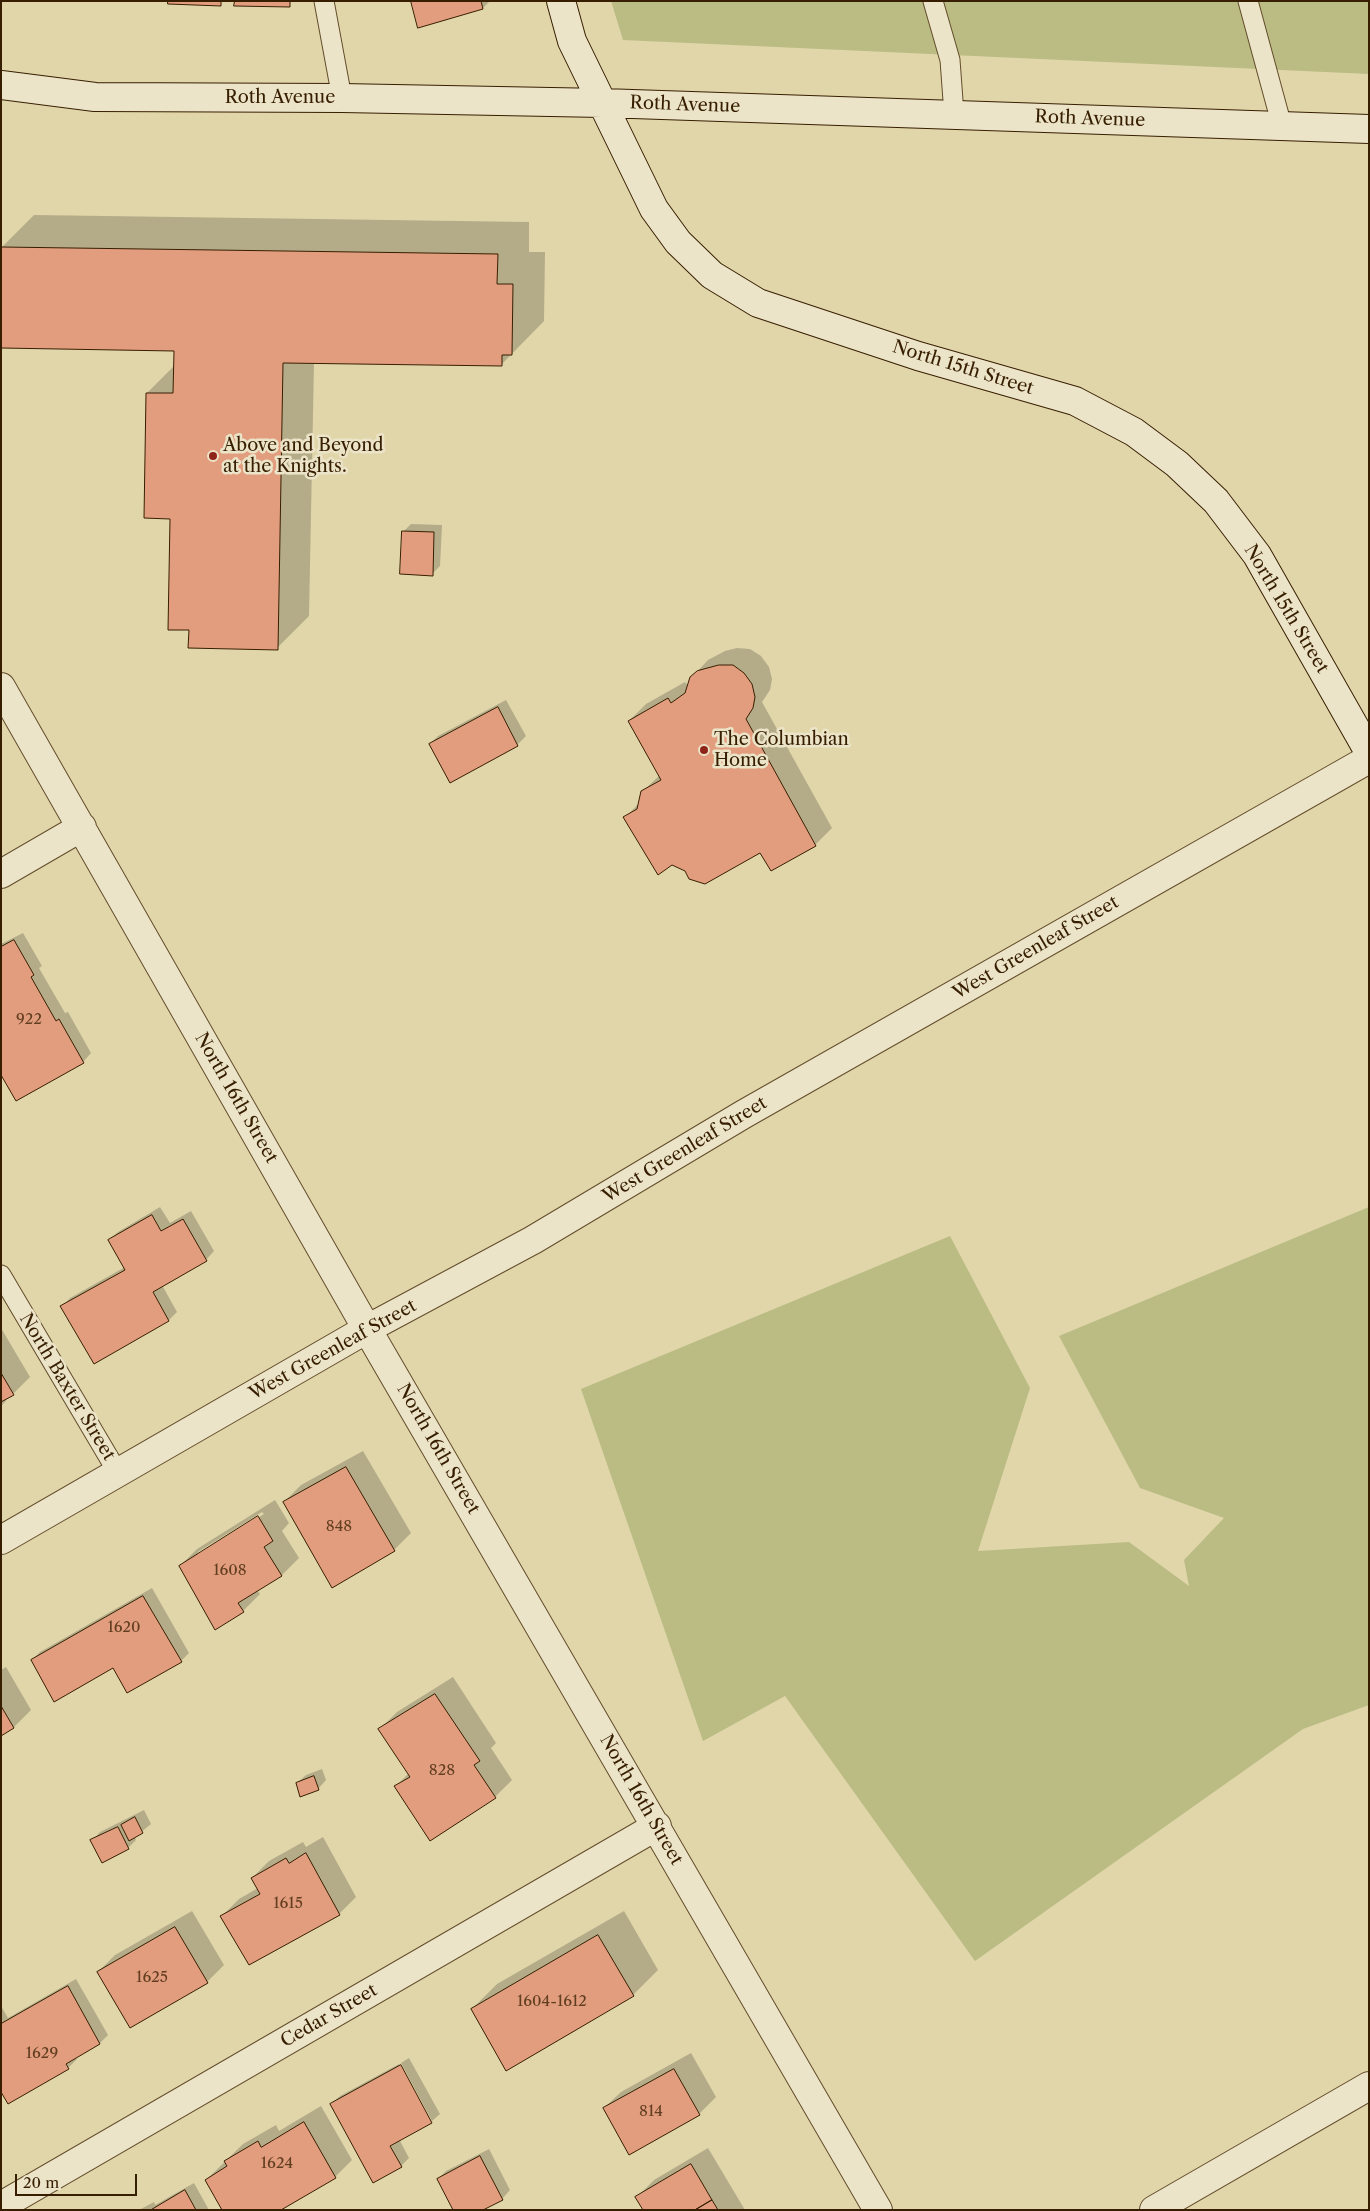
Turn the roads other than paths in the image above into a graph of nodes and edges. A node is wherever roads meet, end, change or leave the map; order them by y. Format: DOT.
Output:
graph roads {
  1 [pos="324,1"];
  2 [pos="561,1"];
  3 [pos="933,1"];
  4 [pos="1248,1"];
  5 [pos="1,86"];
  6 [pos="342,98"];
  7 [pos="603,103"];
  8 [pos="954,114"];
  9 [pos="1282,126"];
  10 [pos="1369,129"];
  11 [pos="1,687"];
  12 [pos="1369,752"];
  13 [pos="1369,759"];
  14 [pos="82,827"];
  15 [pos="1,874"];
  16 [pos="1,1275"];
  17 [pos="368,1329"];
  18 [pos="118,1472"];
  19 [pos="1,1540"];
  20 [pos="657,1826"];
  21 [pos="1369,2086"];
  22 [pos="1,2206"];
  23 [pos="878,2210"];
  24 [pos="1154,2210"];
  1 -- 6 [label="lane"];
  2 -- 7 [label="street, North 15th Street"];
  3 -- 8 [label="lane"];
  4 -- 9 [label="lane"];
  5 -- 6 [label="street, Roth Avenue"];
  6 -- 7 [label="street, Roth Avenue"];
  7 -- 8 [label="street, Roth Avenue"];
  7 -- 12 [label="street, North 15th Street"];
  8 -- 9 [label="street, Roth Avenue"];
  9 -- 10 [label="street, Roth Avenue"];
  11 -- 14 [label="street, North 16th Street"];
  13 -- 17 [label="street, West Greenleaf Street"];
  14 -- 15 [label="street"];
  14 -- 17 [label="street, North 16th Street"];
  16 -- 18 [label="lane, North Baxter Street"];
  17 -- 18 [label="street, West Greenleaf Street"];
  17 -- 20 [label="street, North 16th Street"];
  18 -- 19 [label="street, West Greenleaf Street"];
  20 -- 22 [label="street, Cedar Street"];
  20 -- 23 [label="street, North 16th Street"];
  21 -- 24 [label="street"];
}
